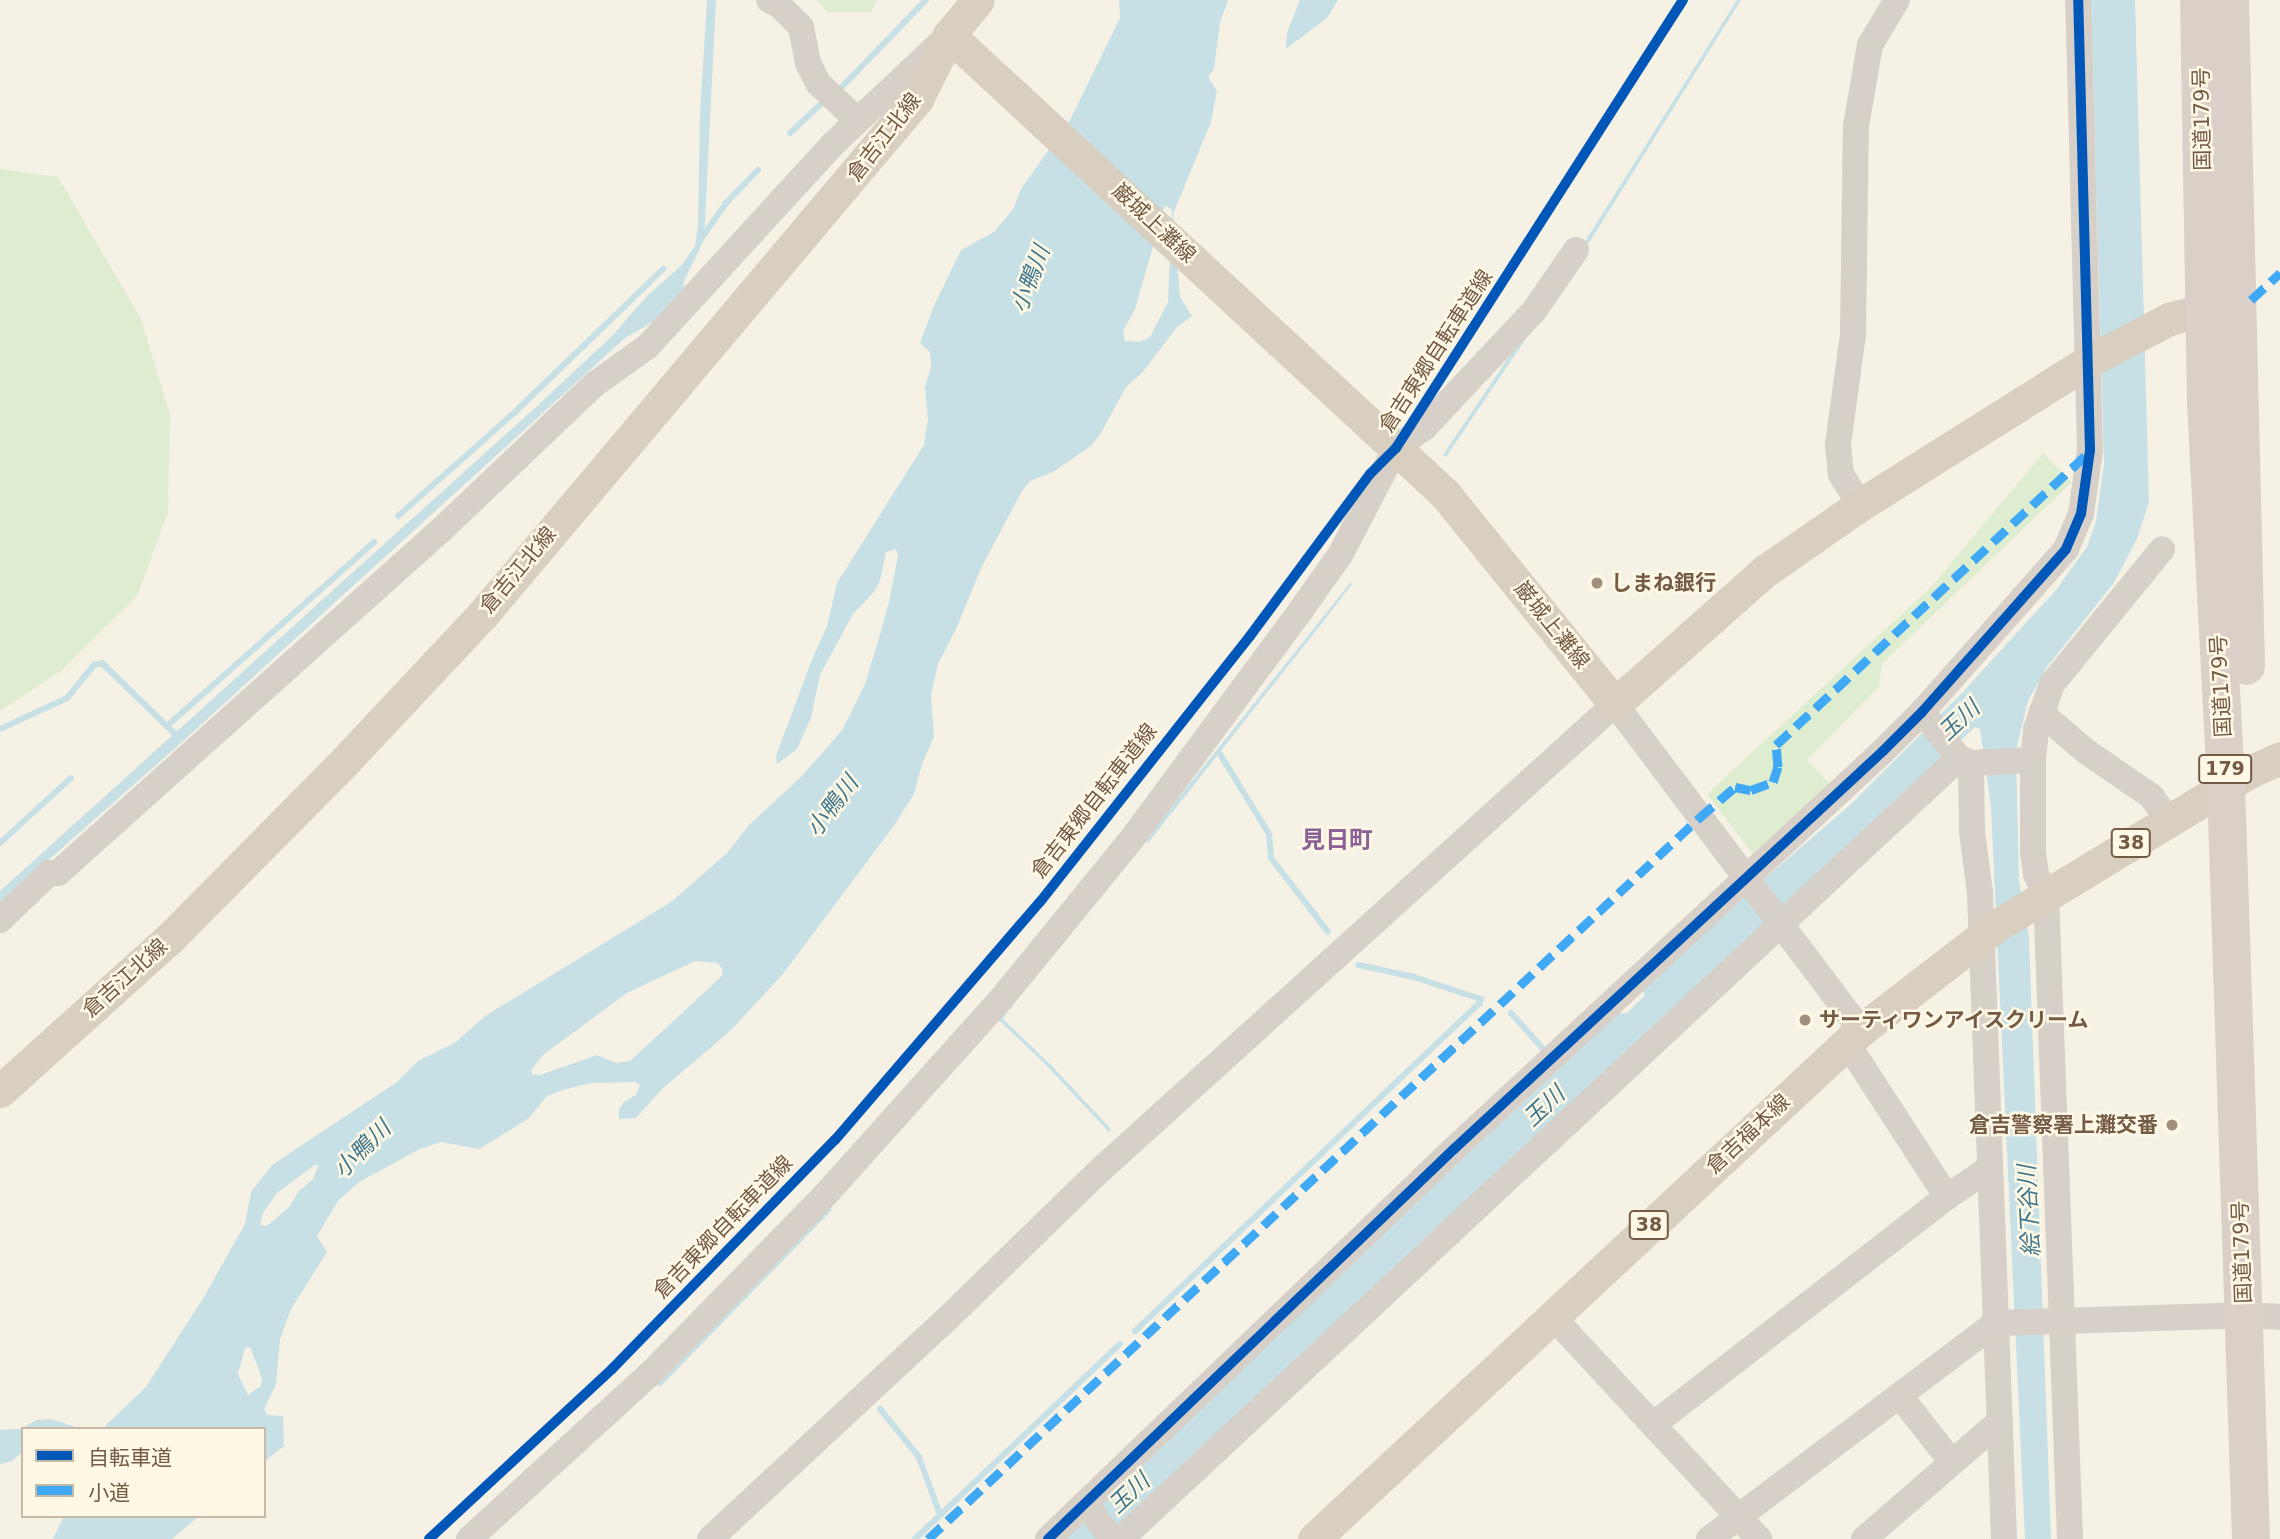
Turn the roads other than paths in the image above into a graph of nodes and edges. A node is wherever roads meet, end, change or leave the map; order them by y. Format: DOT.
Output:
graph roads {
  1 [pos="769,0"];
  2 [pos="978,0"];
  3 [pos="1896,0"];
  4 [pos="2078,0"];
  5 [pos="2199,0"];
  6 [pos="2230,0"];
  7 [pos="949,35"];
  8 [pos="858,121"];
  9 [pos="1576,250"];
  10 [pos="2221,309"];
  11 [pos="2090,360"];
  12 [pos="1391,442"];
  13 [pos="1860,505"];
  14 [pos="2162,549"];
  15 [pos="1615,704"];
  16 [pos="1922,712"];
  17 [pos="2041,713"];
  18 [pos="1965,760"];
  19 [pos="2033,760"];
  20 [pos="2251,772"];
  21 [pos="2169,821"];
  22 [pos="1750,880"];
  23 [pos="2041,896"];
  24 [pos="1780,919"];
  25 [pos="0,920"];
  26 [pos="1988,932"];
  27 [pos="1854,1036"];
  28 [pos="0,1091"];
  29 [pos="1989,1169"];
  30 [pos="1947,1197"];
  31 [pos="1551,1315"];
  32 [pos="2264,1317"];
  33 [pos="2055,1320"];
  34 [pos="2003,1322"];
  35 [pos="1900,1396"];
  36 [pos="2000,1421"];
  37 [pos="1654,1424"];
  38 [pos="1951,1461"];
  39 [pos="1086,1505"];
  40 [pos="1738,1517"];
  41 [pos="469,1539"];
  42 [pos="710,1539"];
  43 [pos="1048,1539"];
  44 [pos="1112,1539"];
  45 [pos="1121,1539"];
  46 [pos="1314,1539"];
  47 [pos="1709,1539"];
  48 [pos="1759,1539"];
  49 [pos="1864,1539"];
  50 [pos="2004,1539"];
  51 [pos="2070,1539"];
  52 [pos="2251,1539"];
  53 [pos="2277,1539"];
  1 -- 8 [label="street"];
  2 -- 7 [label="main road, 倉吉江北線"];
  3 -- 13 [label="street"];
  4 -- 11 [label="street"];
  5 -- 10 [label="highway, 国道179号 / 179"];
  6 -- 10 [label="highway, 国道179号 / 179"];
  7 -- 8 [label="street"];
  7 -- 12 [label="main road, 巌城上灘線"];
  7 -- 28 [label="main road, 倉吉江北線"];
  8 -- 25 [label="street"];
  9 -- 12 [label="street"];
  10 -- 11 [label="main road"];
  10 -- 20 [label="highway, 国道179号 / 179"];
  11 -- 13 [label="main road"];
  11 -- 16 [label="street"];
  12 -- 15 [label="main road, 巌城上灘線"];
  12 -- 41 [label="street"];
  13 -- 15 [label="main road"];
  14 -- 17 [label="street"];
  15 -- 22 [label="street"];
  15 -- 42 [label="street"];
  16 -- 18 [label="street"];
  16 -- 22 [label="street"];
  17 -- 19 [label="street"];
  17 -- 21 [label="street"];
  18 -- 19 [label="street"];
  18 -- 24 [label="street"];
  18 -- 26 [label="street"];
  19 -- 23 [label="street"];
  20 -- 21 [label="main road, 倉吉福本線 / 38"];
  20 -- 32 [label="highway, 国道179号 / 179"];
  21 -- 23 [label="main road, 倉吉福本線 / 38"];
  22 -- 24 [label="street"];
  22 -- 39 [label="street"];
  23 -- 26 [label="main road, 倉吉福本線 / 38"];
  23 -- 33 [label="street"];
  24 -- 27 [label="street"];
  24 -- 45 [label="street"];
  26 -- 27 [label="main road, 倉吉福本線 / 38"];
  26 -- 29 [label="street"];
  27 -- 30 [label="street"];
  27 -- 31 [label="main road, 倉吉福本線 / 38"];
  29 -- 30 [label="street"];
  29 -- 34 [label="street"];
  30 -- 37 [label="street"];
  31 -- 37 [label="street"];
  31 -- 46 [label="main road, 倉吉福本線 / 38"];
  32 -- 33 [label="street"];
  32 -- 52 [label="highway, 国道179号 / 179"];
  32 -- 53 [label="highway, 国道179号 / 179"];
  33 -- 34 [label="street"];
  33 -- 51 [label="street"];
  34 -- 35 [label="street"];
  34 -- 36 [label="street"];
  35 -- 38 [label="street"];
  35 -- 40 [label="street"];
  36 -- 38 [label="street"];
  36 -- 50 [label="street"];
  37 -- 40 [label="street"];
  38 -- 49 [label="street"];
  39 -- 43 [label="street"];
  39 -- 44 [label="street"];
  40 -- 47 [label="street"];
  40 -- 48 [label="street"];
}
